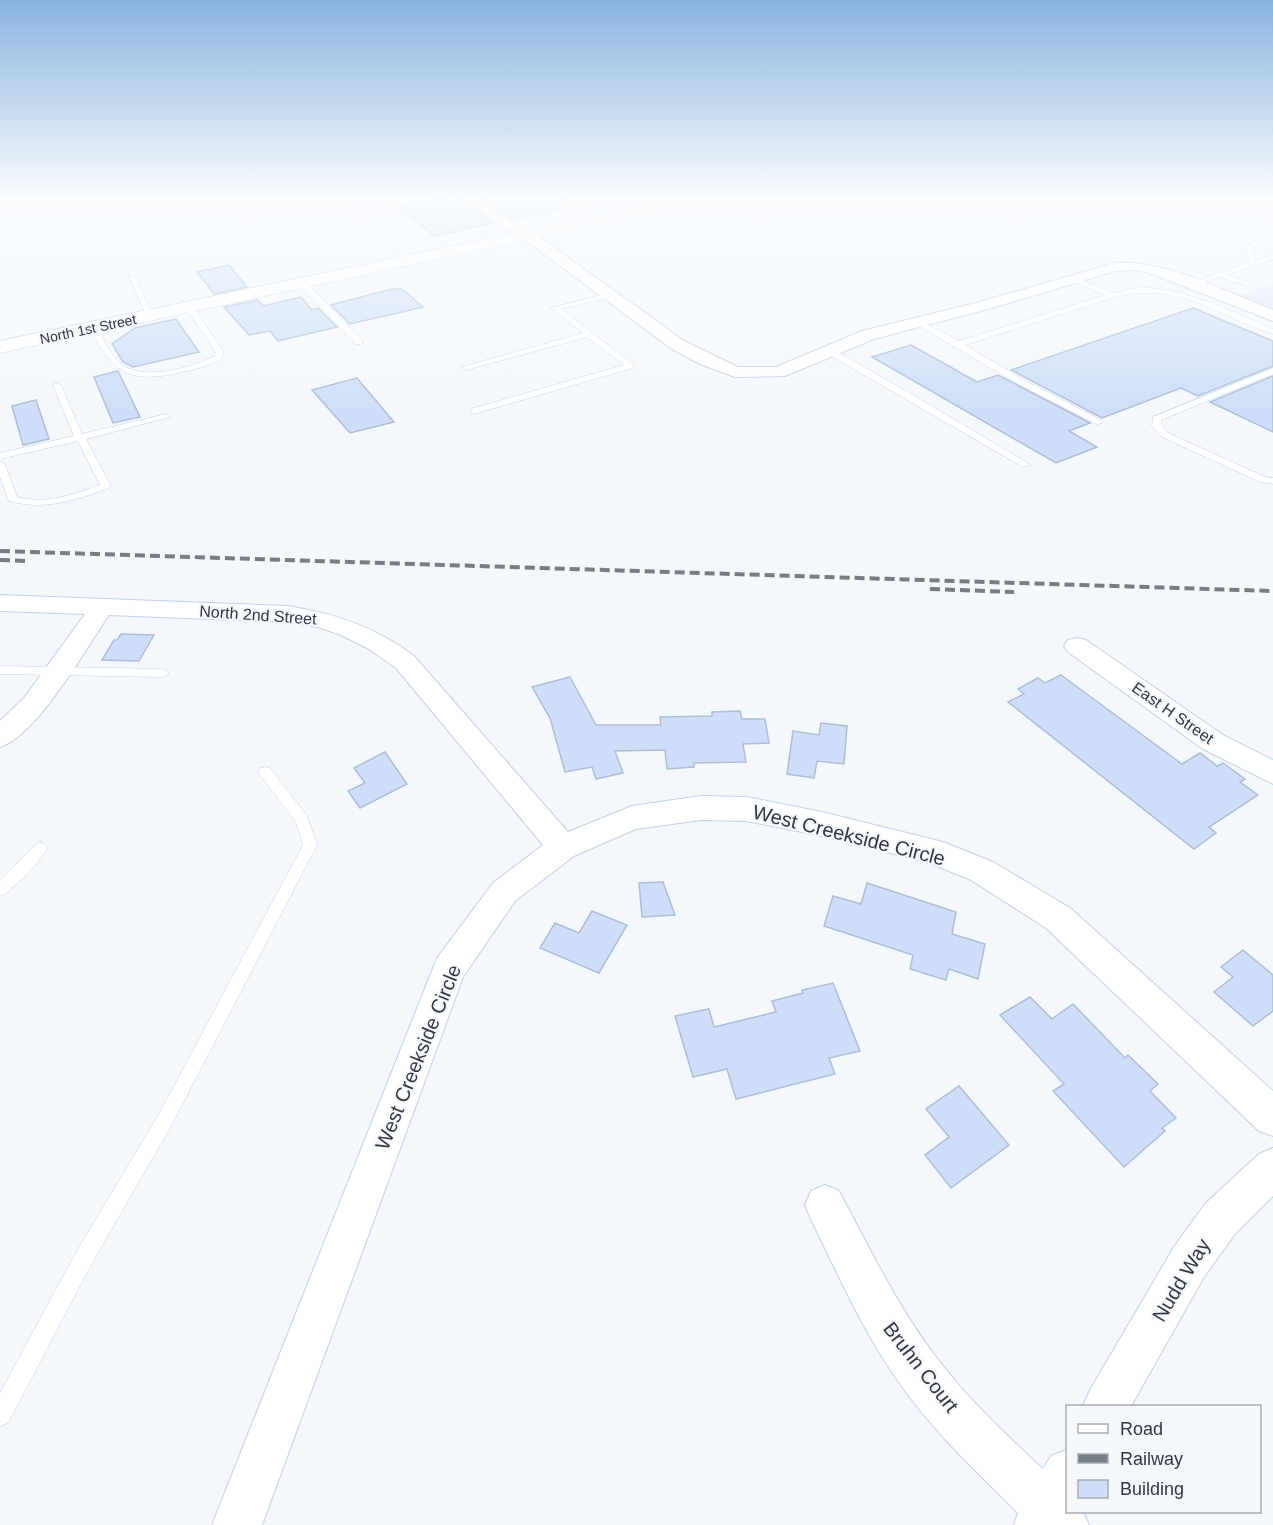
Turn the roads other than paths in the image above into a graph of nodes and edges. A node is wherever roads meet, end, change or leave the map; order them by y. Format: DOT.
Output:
graph roads {
  1 [pos="372,269"];
  2 [pos="575,269"];
  3 [pos="1112,269"];
  4 [pos="1150,269"];
  5 [pos="1236,269"];
  6 [pos="1221,274"];
  7 [pos="132,278"];
  8 [pos="1073,279"];
  9 [pos="302,283"];
  10 [pos="1193,284"];
  11 [pos="1248,285"];
  12 [pos="610,295"];
  13 [pos="1113,295"];
  14 [pos="189,307"];
  15 [pos="150,315"];
  16 [pos="1273,316"];
  17 [pos="916,322"];
  18 [pos="94,327"];
  19 [pos="1273,332"];
  20 [pos="589,334"];
  21 [pos="359,342"];
  22 [pos="958,344"];
  23 [pos="0,347"];
  24 [pos="829,351"];
  25 [pos="466,367"];
  26 [pos="1273,371"];
  27 [pos="57,385"];
  28 [pos="474,411"];
  29 [pos="166,417"];
  30 [pos="1098,422"];
  31 [pos="81,438"];
  32 [pos="0,456"];
  33 [pos="0,464"];
  34 [pos="1026,465"];
  35 [pos="1273,481"];
  36 [pos="0,603"];
  37 [pos="102,607"];
  38 [pos="1077,646"];
  39 [pos="0,670"];
  40 [pos="58,671"];
  41 [pos="163,673"];
  42 [pos="0,737"];
  43 [pos="265,772"];
  44 [pos="1273,773"];
  45 [pos="563,847"];
  46 [pos="40,848"];
  47 [pos="0,890"];
  48 [pos="1273,1117"];
  49 [pos="1273,1168"];
  50 [pos="825,1205"];
  51 [pos="1107,1405"];
  52 [pos="0,1415"];
  53 [pos="1054,1508"];
  54 [pos="237,1525"];
  1 -- 9 [label="main road, North 1st Street"];
  2 -- 12 [label="street"];
  3 -- 8 [label="street"];
  4 -- 10 [label="street"];
  5 -- 6 [label="lane"];
  6 -- 10 [label="lane"];
  6 -- 11 [label="lane"];
  7 -- 15 [label="lane"];
  8 -- 13 [label="lane"];
  8 -- 17 [label="street"];
  9 -- 14 [label="main road, North 1st Street"];
  9 -- 21 [label="lane"];
  10 -- 16 [label="street"];
  12 -- 20 [label="lane"];
  12 -- 24 [label="street"];
  13 -- 19 [label="lane"];
  13 -- 22 [label="lane"];
  14 -- 15 [label="main road, North 1st Street"];
  14 -- 18 [label="lane"];
  15 -- 18 [label="main road, North 1st Street"];
  17 -- 22 [label="lane"];
  17 -- 24 [label="street"];
  18 -- 23 [label="main road, North 1st Street"];
  20 -- 25 [label="lane"];
  20 -- 28 [label="lane"];
  22 -- 30 [label="lane"];
  24 -- 34 [label="lane"];
  26 -- 35 [label="lane"];
  27 -- 31 [label="lane"];
  29 -- 31 [label="lane"];
  31 -- 32 [label="lane"];
  31 -- 33 [label="lane"];
  36 -- 37 [label="street, North 2nd Street"];
  37 -- 40 [label="street"];
  37 -- 45 [label="street, North 2nd Street"];
  38 -- 44 [label="street, East H Street"];
  39 -- 40 [label="lane"];
  40 -- 41 [label="lane"];
  40 -- 42 [label="street"];
  43 -- 52 [label="lane"];
  45 -- 48 [label="street, West Creekside Circle"];
  45 -- 54 [label="street, West Creekside Circle"];
  46 -- 47 [label="lane"];
  49 -- 51 [label="street, Nudd Way"];
  50 -- 53 [label="street, Bruhn Court"];
}
